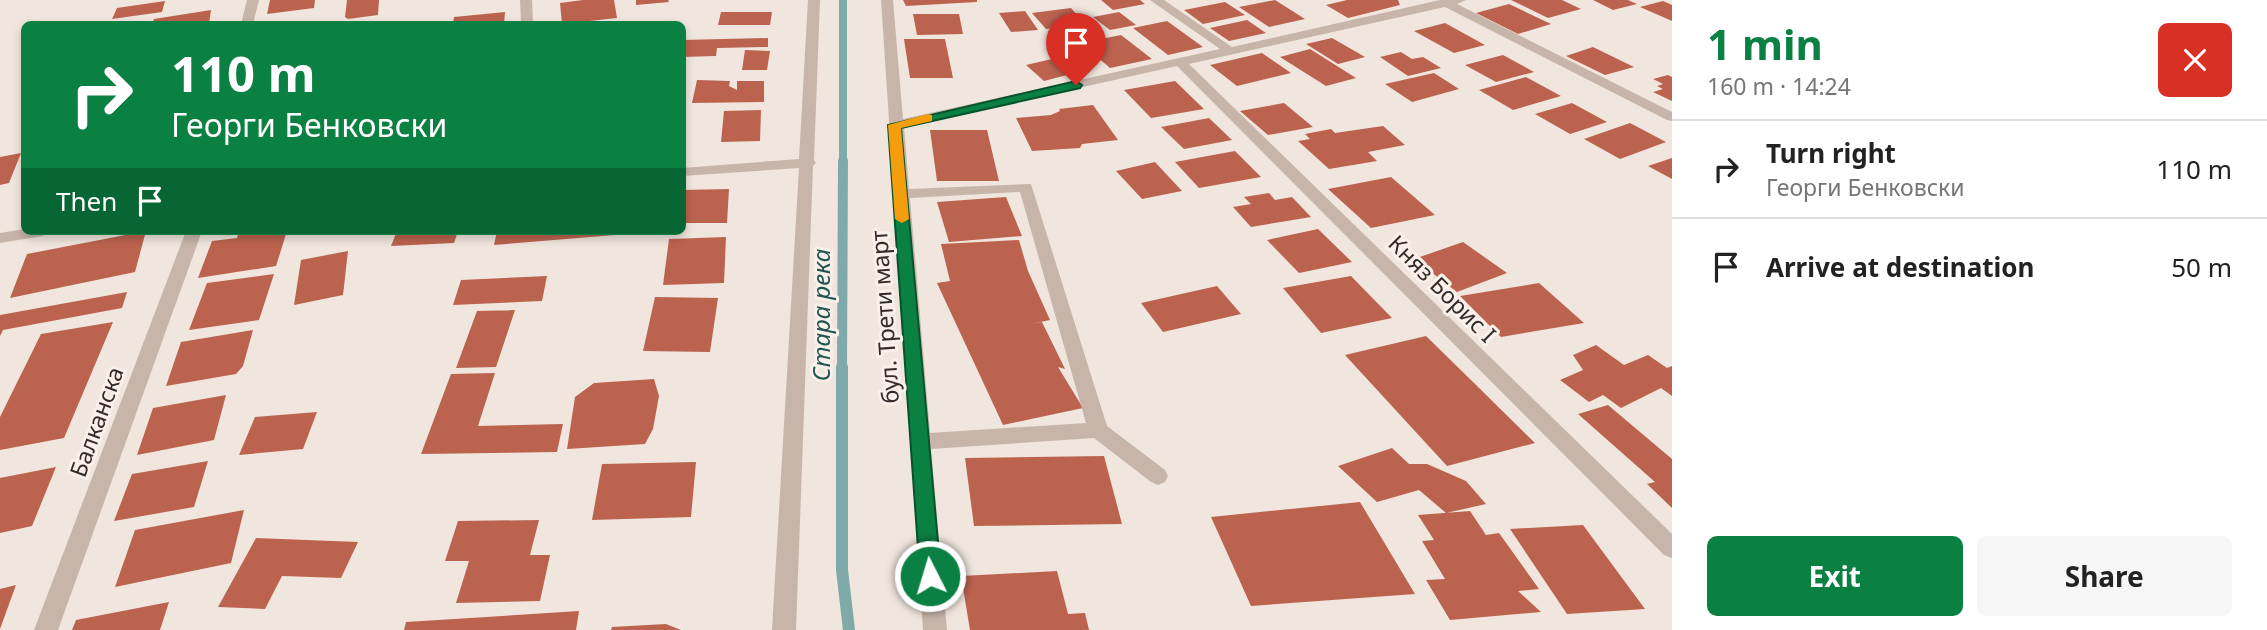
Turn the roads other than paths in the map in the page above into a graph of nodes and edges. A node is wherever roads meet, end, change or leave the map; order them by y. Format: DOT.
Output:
graph roads {
  1 [pos="253,0"];
  2 [pos="526,0"];
  3 [pos="814,0"];
  4 [pos="887,0"];
  5 [pos="1156,0"];
  6 [pos="1449,1"];
  7 [pos="248,21"];
  8 [pos="527,21"];
  9 [pos="1230,51"];
  10 [pos="1180,62"];
  11 [pos="1672,117"];
  12 [pos="895,125"];
  13 [pos="809,163"];
  14 [pos="686,172"];
  15 [pos="900,194"];
  16 [pos="21,235"];
  17 [pos="193,235"];
  18 [pos="0,238"];
  19 [pos="1098,430"];
  20 [pos="919,442"];
  21 [pos="1158,476"];
  22 [pos="1672,548"];
  23 [pos="46,630"];
  24 [pos="784,630"];
  25 [pos="935,630"];
  1 -- 7 [label="street"];
  2 -- 8 [label="street"];
  3 -- 13 [label="street"];
  4 -- 12 [label="street, бул. Трети март"];
  5 -- 9 [label="street"];
  6 -- 9 [label="street"];
  6 -- 11 [label="street"];
  9 -- 10 [label="street"];
  10 -- 12 [label="street"];
  10 -- 22 [label="street, Княз Борис I"];
  12 -- 15 [label="street, бул. Трети март"];
  13 -- 14 [label="street"];
  13 -- 24 [label="street"];
  15 -- 19 [label="street"];
  15 -- 20 [label="street, бул. Трети март"];
  16 -- 18 [label="street"];
  17 -- 23 [label="street, Балканска"];
  19 -- 20 [label="street"];
  19 -- 21 [label="street"];
  20 -- 25 [label="street, бул. Трети март"];
}
